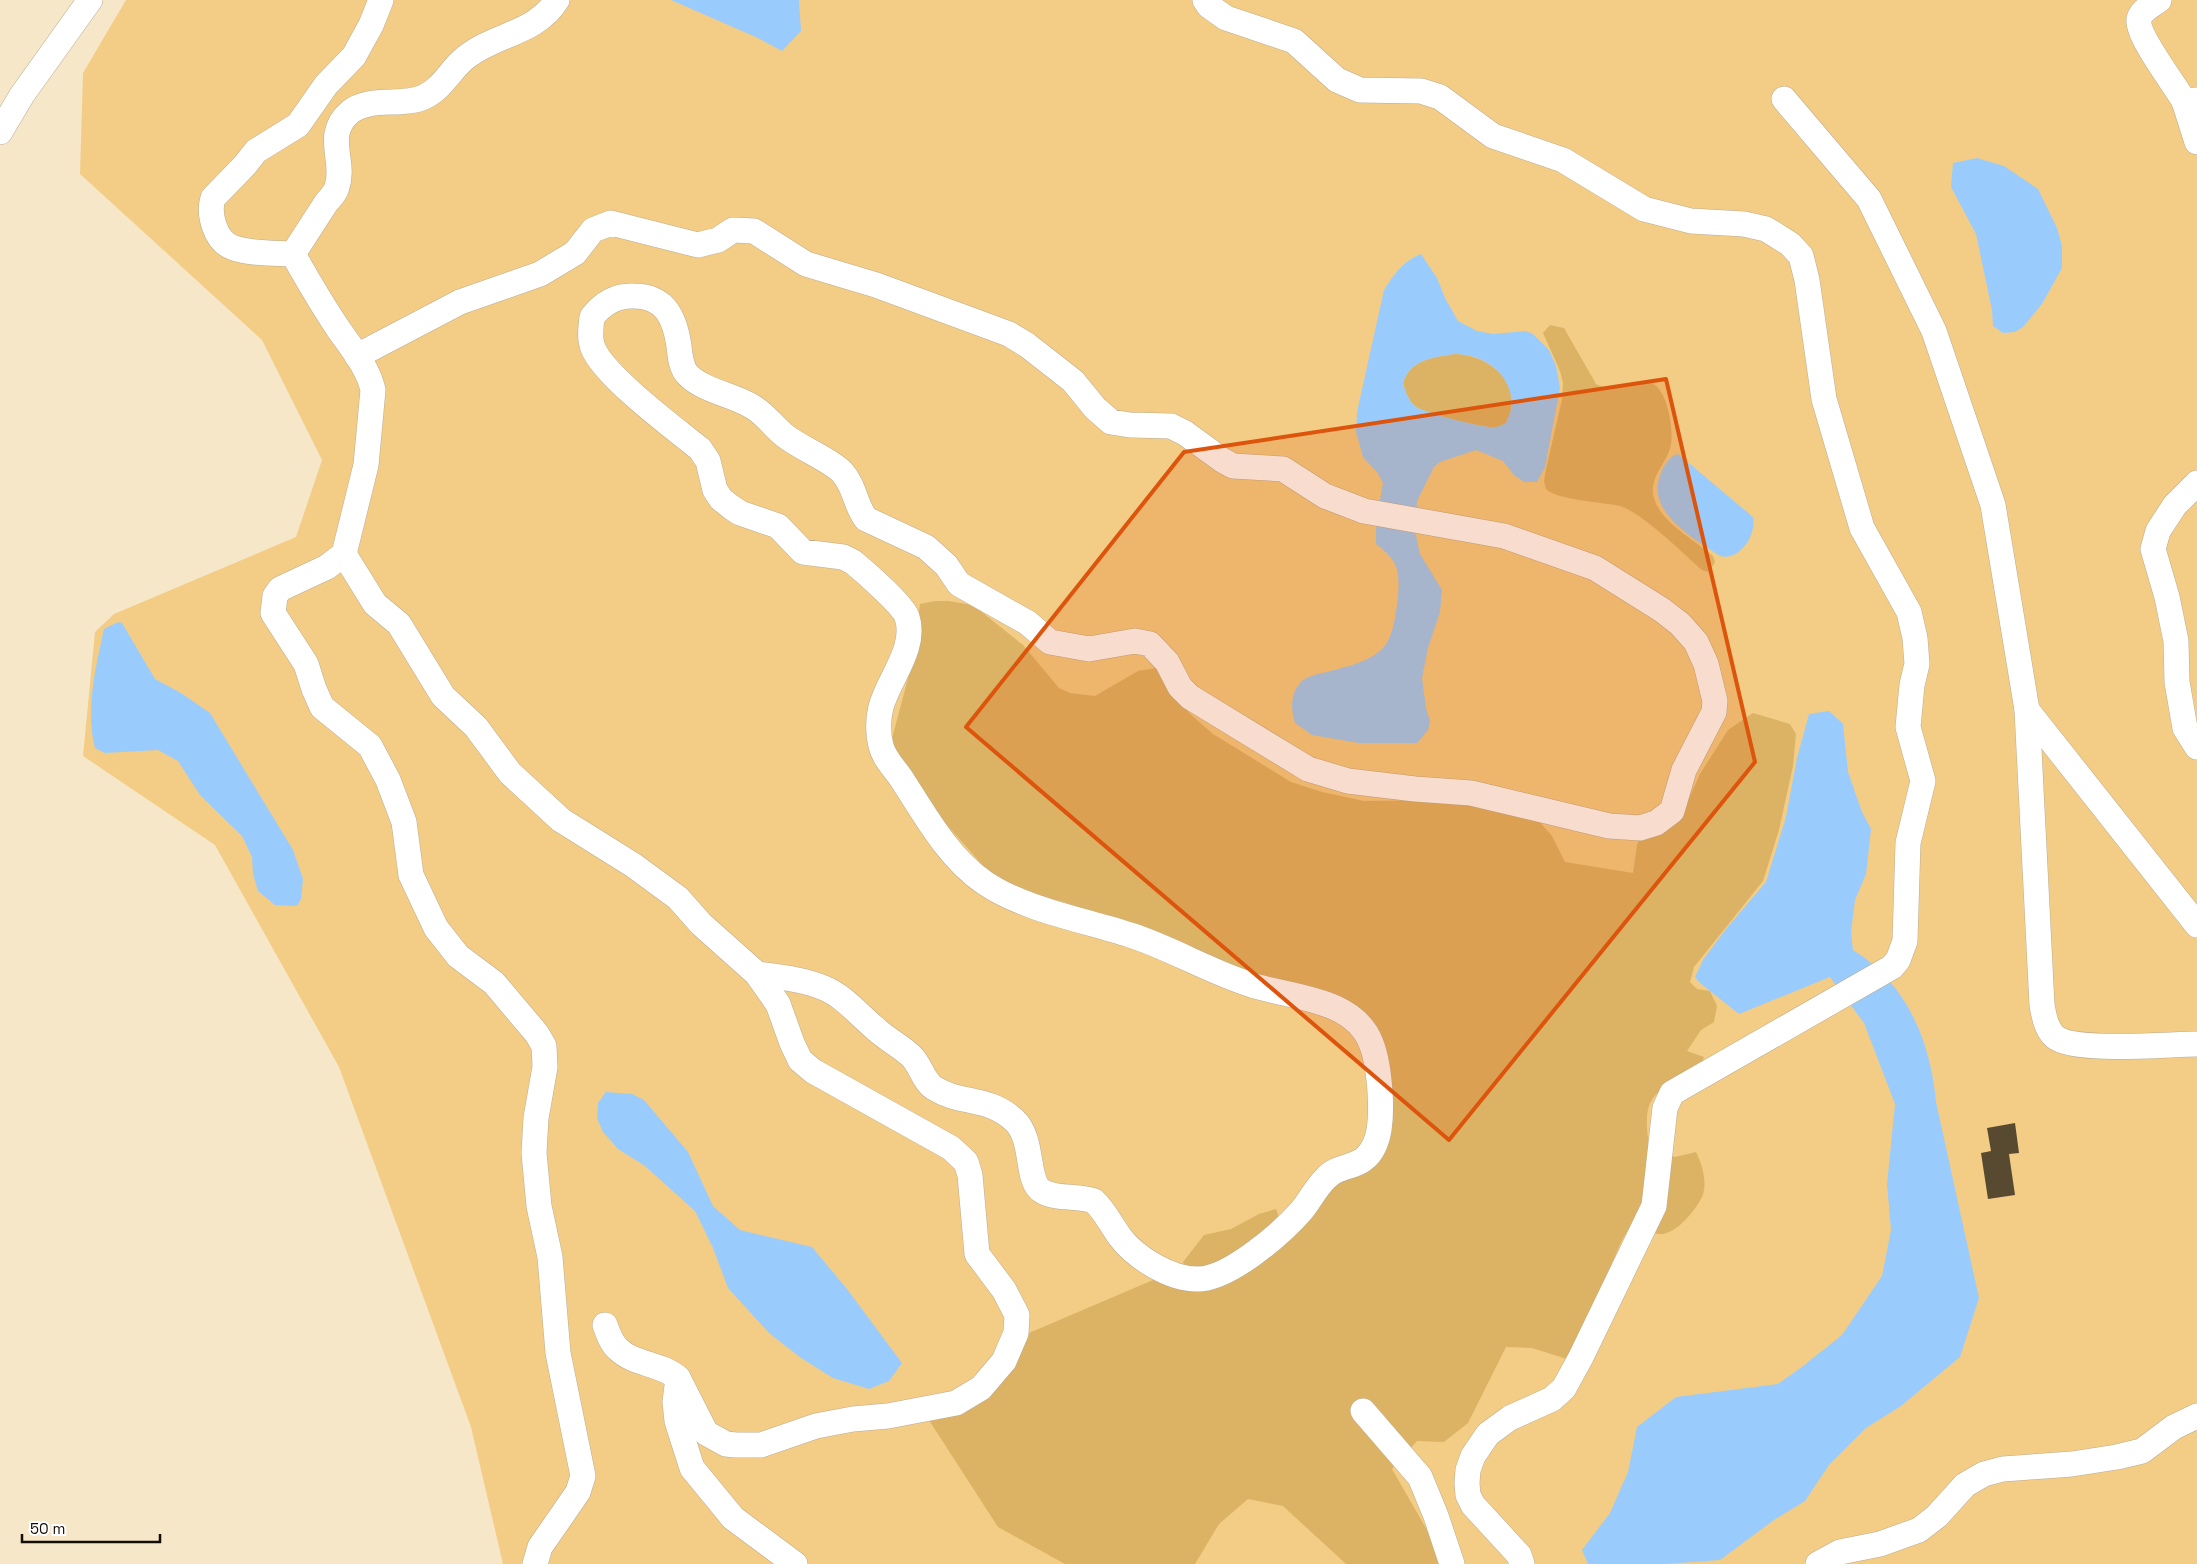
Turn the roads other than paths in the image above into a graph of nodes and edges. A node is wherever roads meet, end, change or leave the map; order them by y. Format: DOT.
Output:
graph roads {
  1 [pos="90,0"];
  2 [pos="381,0"];
  3 [pos="557,0"];
  4 [pos="1205,0"];
  5 [pos="2159,0"];
  6 [pos="1784,99"];
  7 [pos="2191,100"];
  8 [pos="0,132"];
  9 [pos="2197,142"];
  10 [pos="293,254"];
  11 [pos="357,356"];
  12 [pos="2197,483"];
  13 [pos="344,554"];
  14 [pos="2027,710"];
  15 [pos="2197,747"];
  16 [pos="2197,924"];
  17 [pos="757,974"];
  18 [pos="2197,1044"];
  19 [pos="605,1325"];
  20 [pos="678,1378"];
  21 [pos="1364,1411"];
  22 [pos="2197,1416"];
  23 [pos="535,1564"];
  24 [pos="795,1564"];
  25 [pos="1452,1564"];
  26 [pos="1522,1564"];
  27 [pos="1818,1564"];
  1 -- 8 [label="street"];
  2 -- 10 [label="street"];
  3 -- 10 [label="street"];
  4 -- 26 [label="street"];
  5 -- 7 [label="street"];
  6 -- 14 [label="street"];
  7 -- 9 [label="street"];
  10 -- 11 [label="street"];
  11 -- 13 [label="street"];
  11 -- 17 [label="street"];
  12 -- 15 [label="street"];
  13 -- 17 [label="street"];
  13 -- 23 [label="street"];
  14 -- 16 [label="street"];
  14 -- 18 [label="street"];
  17 -- 20 [label="street"];
  19 -- 20 [label="street"];
  20 -- 24 [label="street"];
  21 -- 25 [label="street"];
  22 -- 27 [label="street"];
}
